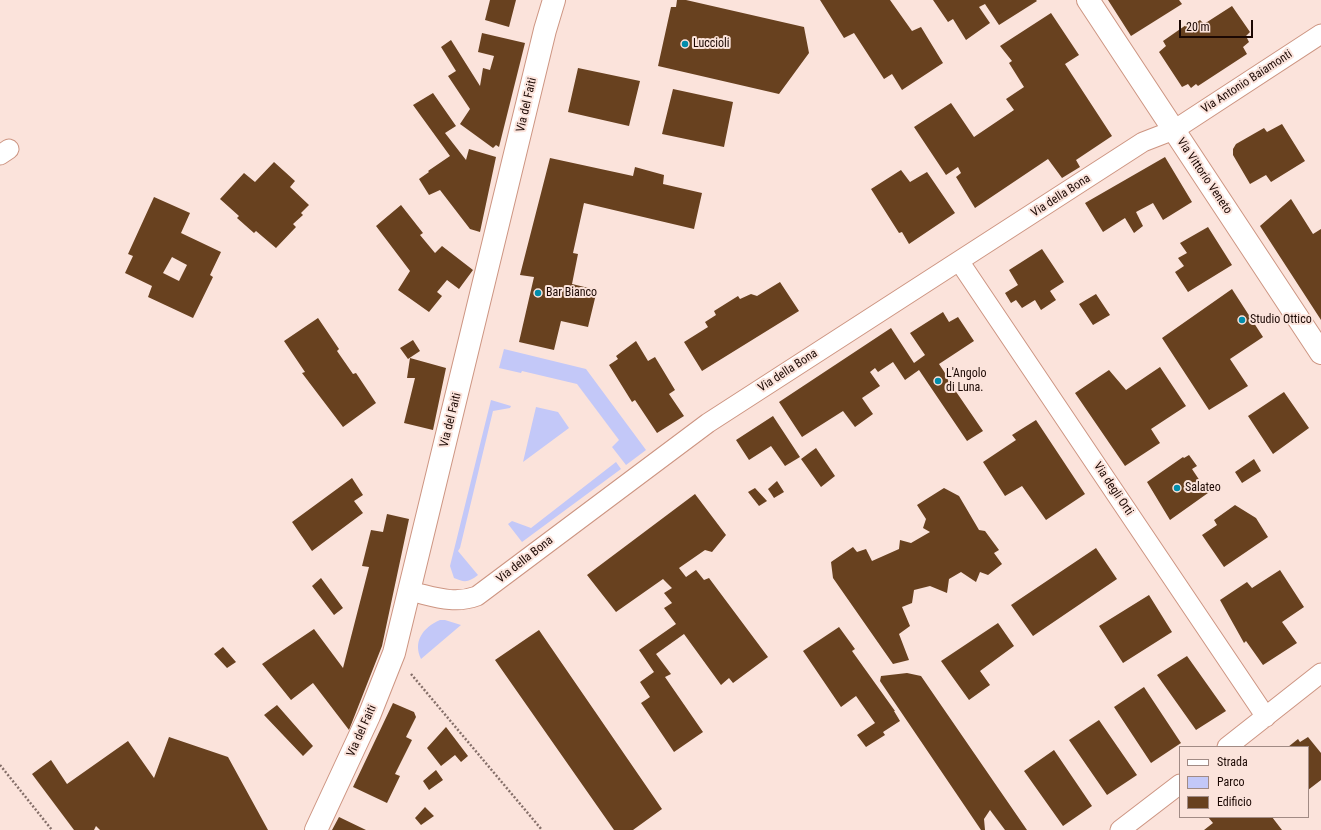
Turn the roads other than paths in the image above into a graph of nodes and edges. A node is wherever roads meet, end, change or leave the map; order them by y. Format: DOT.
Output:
graph roads {
  1 [pos="554,0"];
  2 [pos="1088,0"];
  3 [pos="1321,34"];
  4 [pos="1174,130"];
  5 [pos="959,261"];
  6 [pos="1321,353"];
  7 [pos="409,591"];
  8 [pos="1321,673"];
  9 [pos="1266,717"];
  10 [pos="1228,746"];
  11 [pos="1179,785"];
  12 [pos="316,830"];
  13 [pos="1120,830"];
  1 -- 7 [label="street, Via del Faiti"];
  2 -- 4 [label="street, Via Vittorio Veneto"];
  3 -- 4 [label="street, Via Antonio Baiamonti"];
  4 -- 5 [label="street, Via della Bona"];
  4 -- 6 [label="street, Via Vittorio Veneto"];
  5 -- 7 [label="street, Via della Bona"];
  5 -- 9 [label="street, Via degli Orti"];
  7 -- 12 [label="street, Via del Faiti"];
  8 -- 9 [label="street"];
  9 -- 10 [label="street"];
  11 -- 13 [label="street"];
}
